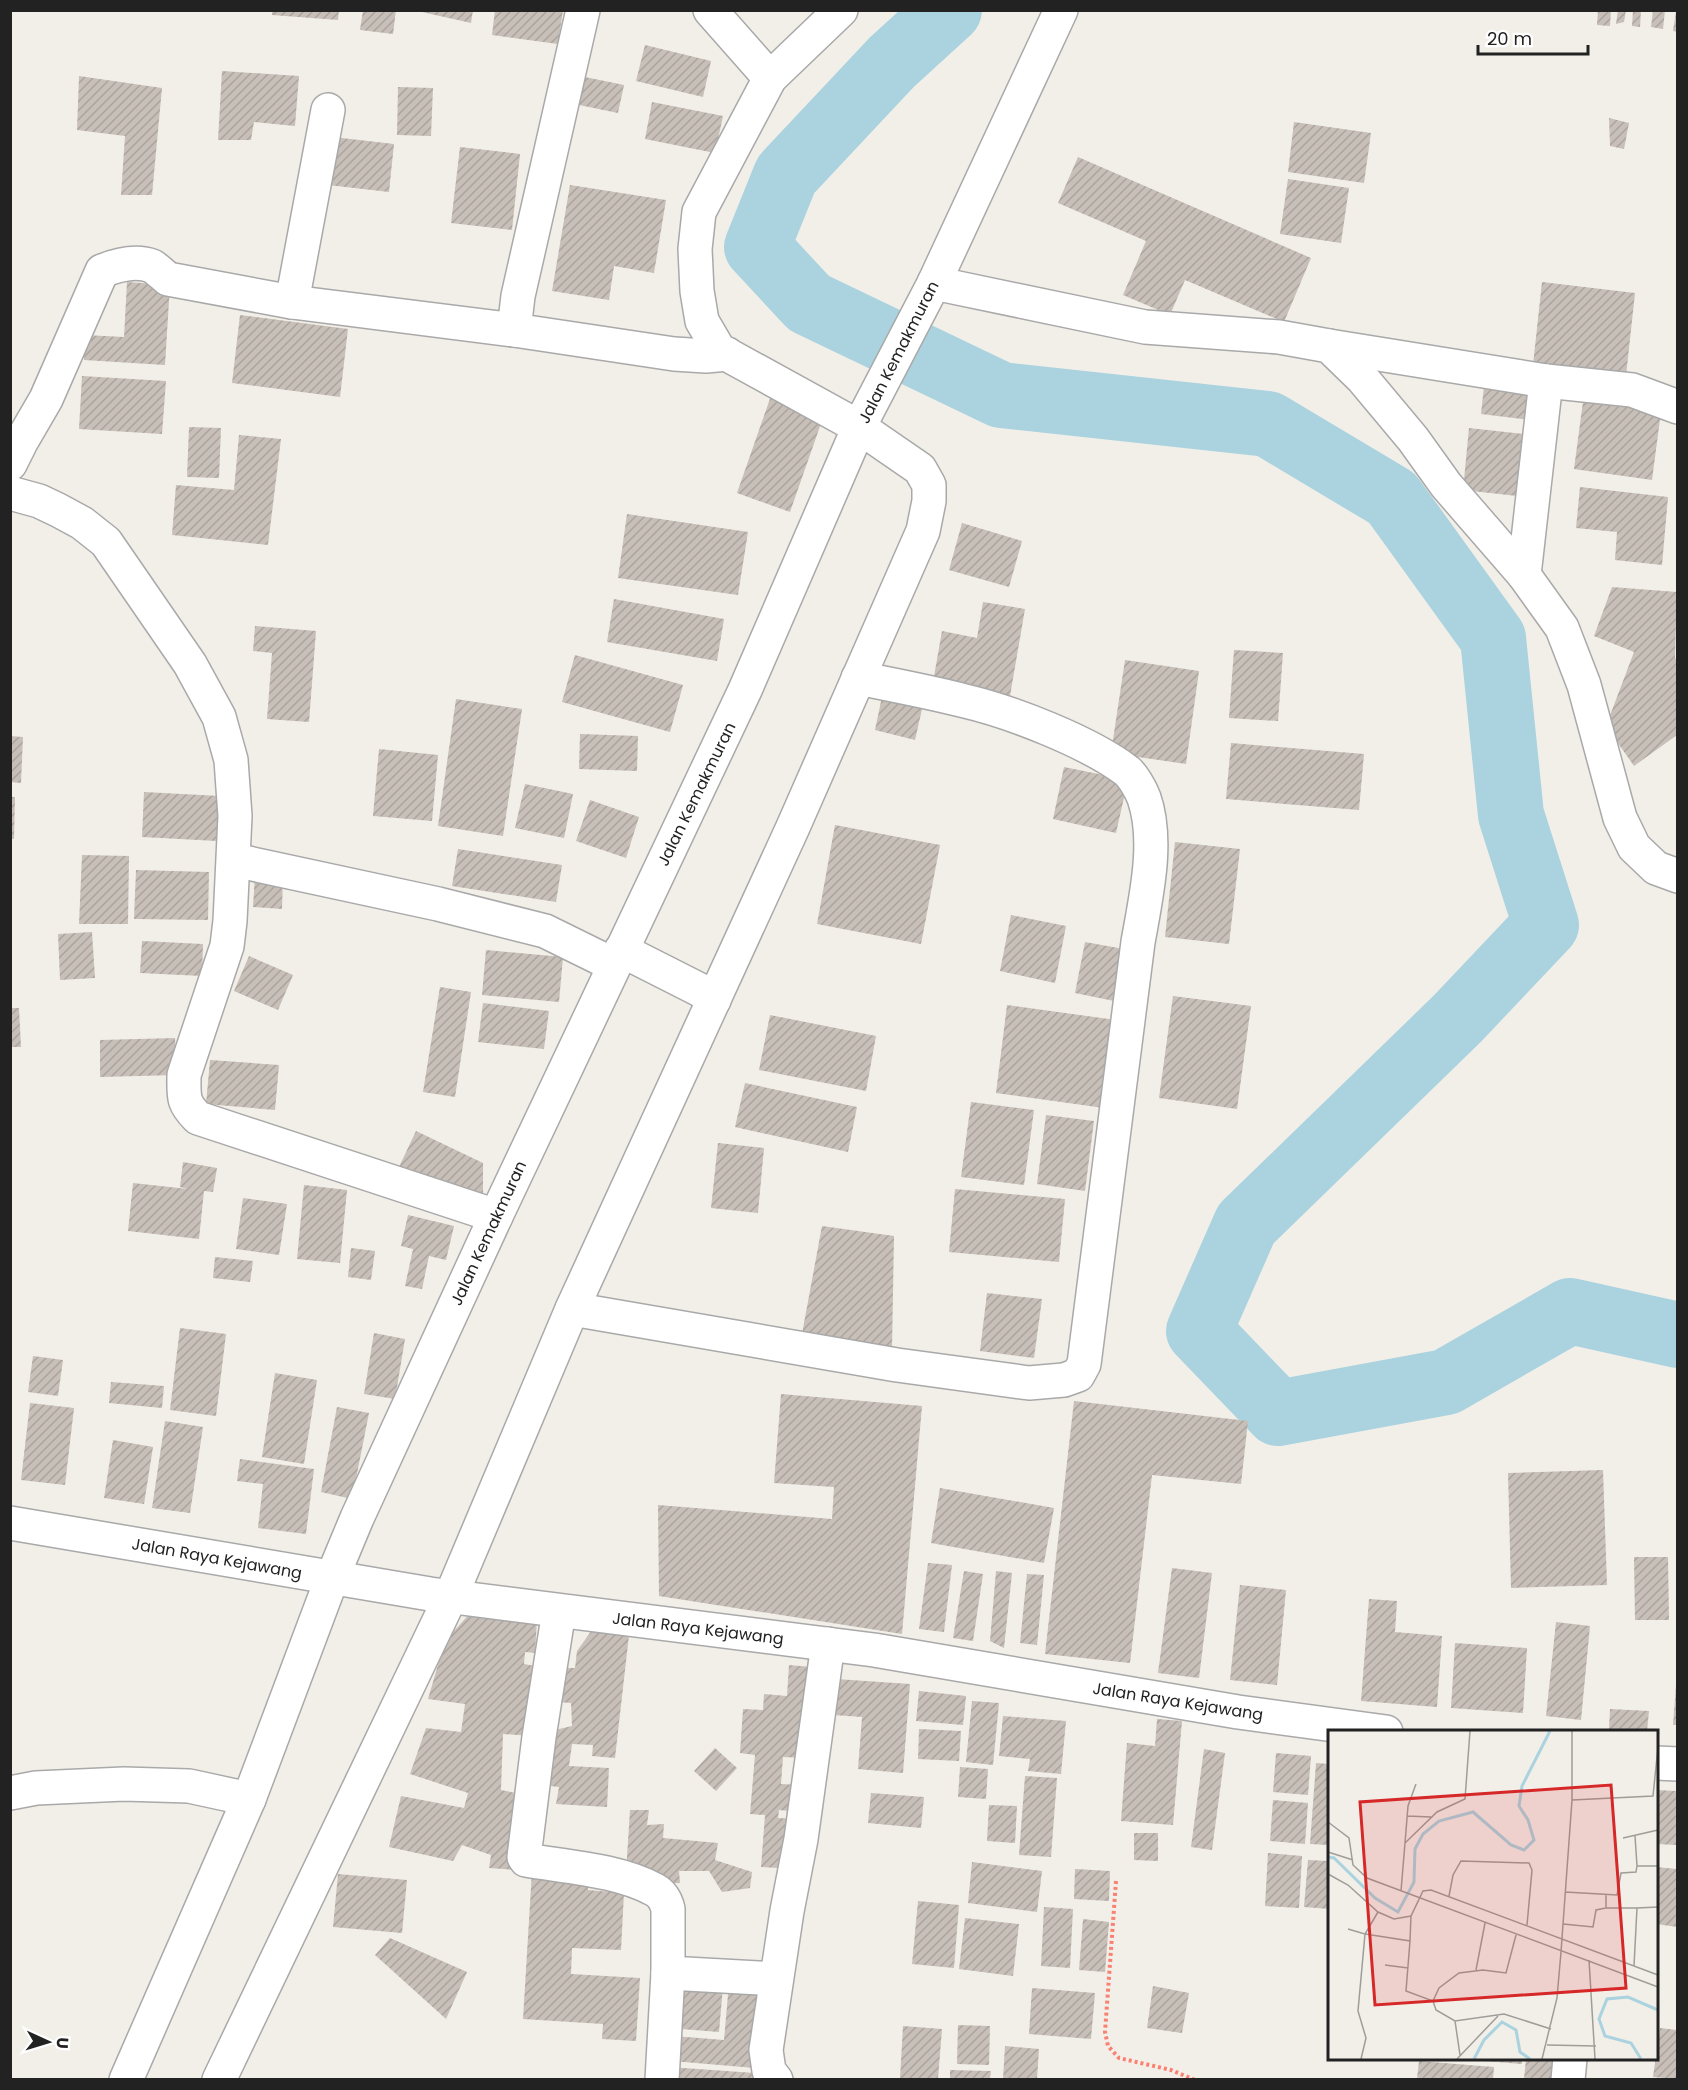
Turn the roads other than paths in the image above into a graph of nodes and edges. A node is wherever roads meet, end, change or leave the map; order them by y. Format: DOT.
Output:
graph roads {
  1 [pos="583,10"];
  2 [pos="710,10"];
  3 [pos="841,10"];
  4 [pos="1061,10"];
  5 [pos="770,78"];
  6 [pos="328,110"];
  7 [pos="934,283"];
  8 [pos="292,302"];
  9 [pos="514,330"];
  10 [pos="1329,346"];
  11 [pos="727,354"];
  12 [pos="1546,381"];
  13 [pos="1677,407"];
  14 [pos="859,427"];
  15 [pos="10,464"];
  16 [pos="10,493"];
  17 [pos="1524,575"];
  18 [pos="858,678"];
  19 [pos="234,860"];
  20 [pos="1677,876"];
  21 [pos="621,956"];
  22 [pos="707,995"];
  23 [pos="496,1216"];
  24 [pos="572,1309"];
  25 [pos="10,1523"];
  26 [pos="337,1578"];
  27 [pos="441,1595"];
  28 [pos="559,1611"];
  29 [pos="828,1644"];
  30 [pos="1378,1730"];
  31 [pos="1658,1763"];
  32 [pos="1677,1764"];
  33 [pos="10,1793"];
  34 [pos="249,1799"];
  35 [pos="668,1972"];
  36 [pos="776,1980"];
  37 [pos="1570,2060"];
  38 [pos="126,2079"];
  39 [pos="219,2079"];
  40 [pos="662,2079"];
  41 [pos="776,2079"];
  42 [pos="1568,2079"];
  1 -- 9 [label="street"];
  2 -- 5 [label="street"];
  3 -- 5 [label="street"];
  4 -- 7 [label="street, Jalan Kemakmuran"];
  5 -- 11 [label="street"];
  6 -- 8 [label="street"];
  7 -- 10 [label="street"];
  7 -- 14 [label="street, Jalan Kemakmuran"];
  8 -- 9 [label="street"];
  8 -- 15 [label="street"];
  9 -- 11 [label="street"];
  10 -- 12 [label="street"];
  10 -- 17 [label="street"];
  11 -- 14 [label="street"];
  12 -- 13 [label="street"];
  12 -- 17 [label="street"];
  14 -- 18 [label="street"];
  14 -- 21 [label="street, Jalan Kemakmuran"];
  16 -- 19 [label="street"];
  17 -- 20 [label="street"];
  18 -- 22 [label="street"];
  18 -- 24 [label="street"];
  19 -- 21 [label="street"];
  19 -- 23 [label="street"];
  21 -- 22 [label="street"];
  21 -- 23 [label="street, Jalan Kemakmuran"];
  22 -- 24 [label="street"];
  23 -- 26 [label="street, Jalan Kemakmuran"];
  24 -- 27 [label="street"];
  25 -- 26 [label="street, Jalan Raya Kejawang"];
  26 -- 27 [label="street, Jalan Raya Kejawang"];
  26 -- 34 [label="street, Jalan Kemakmuran"];
  27 -- 28 [label="street, Jalan Raya Kejawang"];
  27 -- 39 [label="street"];
  28 -- 29 [label="street, Jalan Raya Kejawang"];
  28 -- 35 [label="street"];
  29 -- 30 [label="street, Jalan Raya Kejawang"];
  29 -- 36 [label="street"];
  31 -- 32 [label="street"];
  33 -- 34 [label="street"];
  34 -- 38 [label="street, Jalan Kemakmuran"];
  35 -- 36 [label="street"];
  35 -- 40 [label="street"];
  36 -- 41 [label="street"];
  37 -- 42 [label="street"];
}
